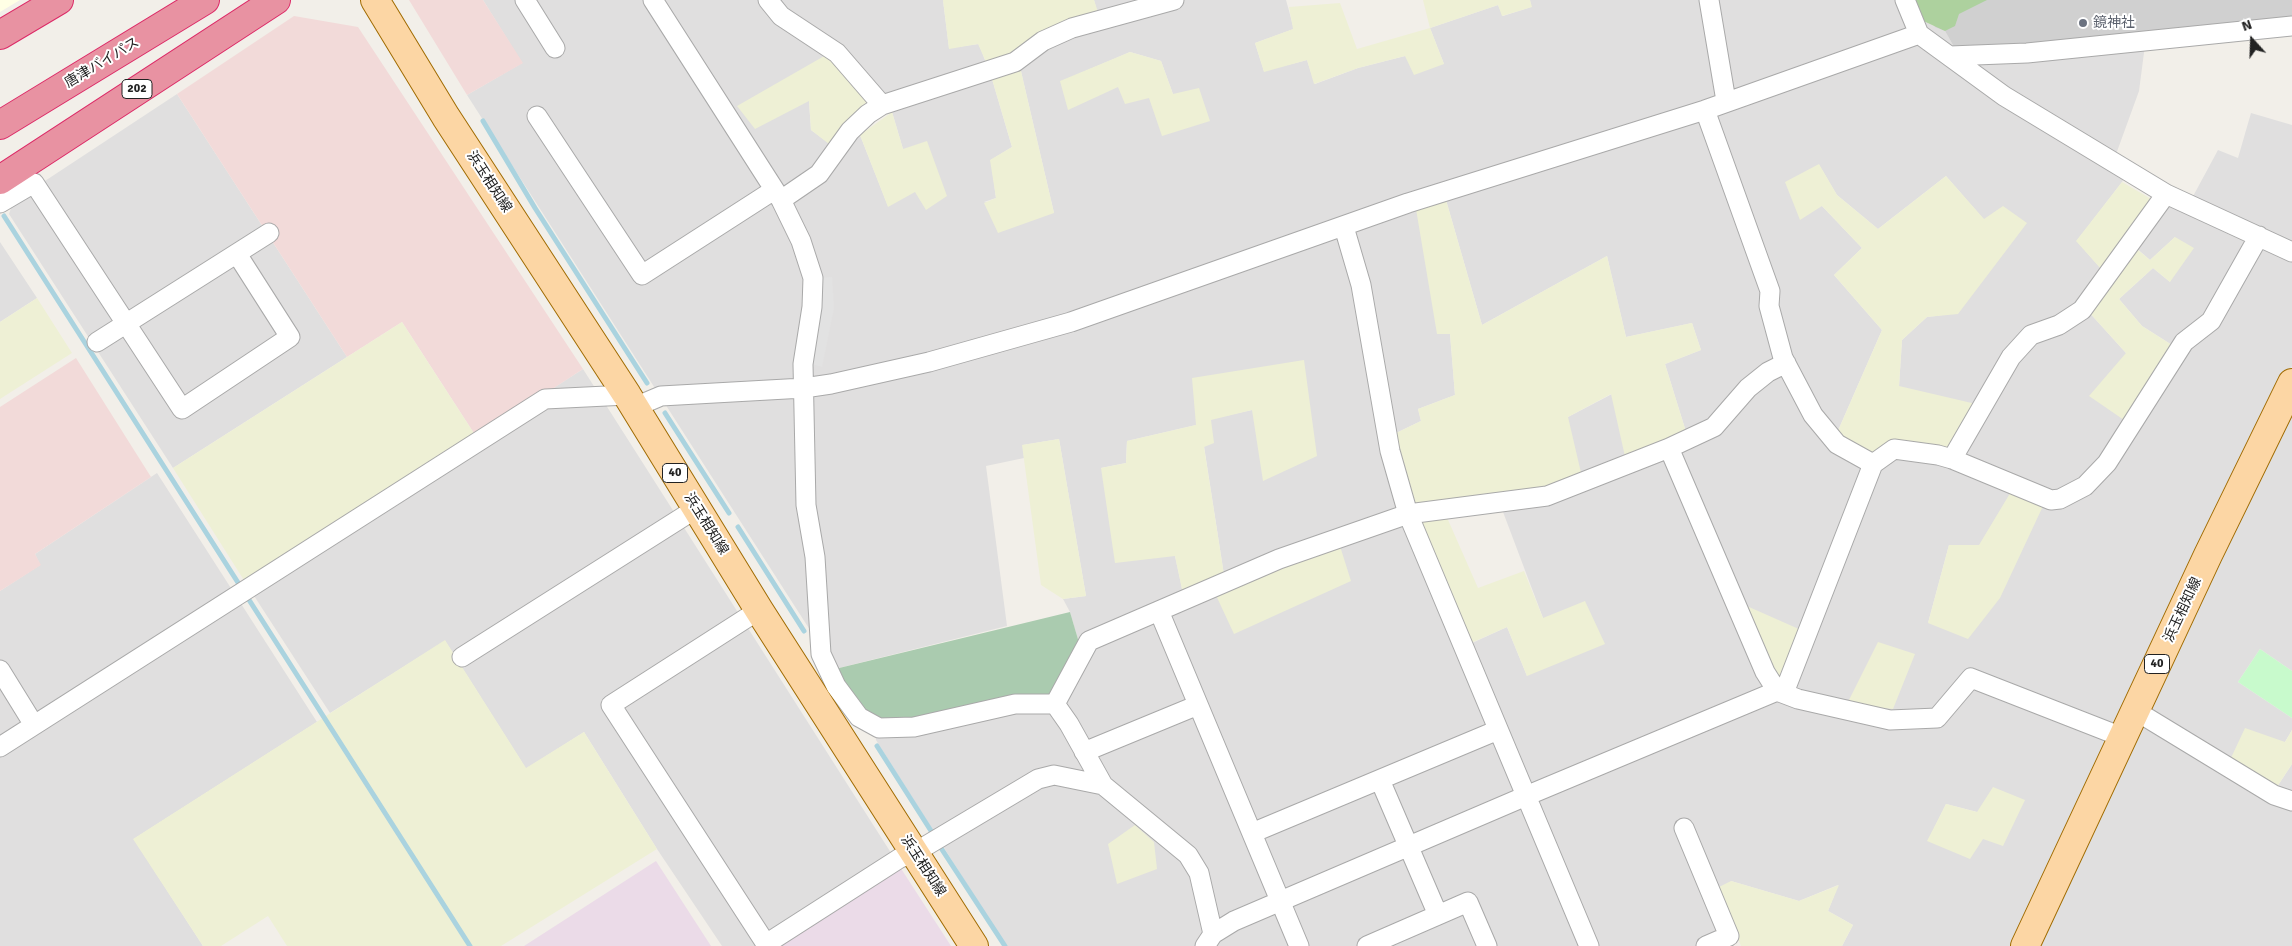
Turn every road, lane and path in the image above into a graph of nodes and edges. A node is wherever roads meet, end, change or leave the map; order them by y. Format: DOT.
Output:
graph roads {
  1 [pos="59,0"];
  2 [pos="171,0"];
  3 [pos="205,0"];
  4 [pos="276,0"];
  5 [pos="375,0"];
  6 [pos="525,0"];
  7 [pos="653,0"];
  8 [pos="768,0"];
  9 [pos="1174,0"];
  10 [pos="1709,0"];
  11 [pos="1904,0"];
  12 [pos="1138,5"];
  13 [pos="2292,26"];
  14 [pos="1919,34"];
  15 [pos="0,35"];
  16 [pos="555,48"];
  17 [pos="1950,56"];
  18 [pos="1726,101"];
  19 [pos="882,105"];
  20 [pos="1705,110"];
  21 [pos="537,116"];
  22 [pos="0,124"];
  23 [pos="0,180"];
  24 [pos="2166,194"];
  25 [pos="778,195"];
  26 [pos="0,203"];
  27 [pos="1344,227"];
  28 [pos="269,232"];
  29 [pos="2259,236"];
  30 [pos="2292,252"];
  31 [pos="236,254"];
  32 [pos="126,324"];
  33 [pos="98,342"];
  34 [pos="1786,363"];
  35 [pos="2292,383"];
  36 [pos="804,388"];
  37 [pos="631,401"];
  38 [pos="1670,448"];
  39 [pos="1952,459"];
  40 [pos="1873,464"];
  41 [pos="697,508"];
  42 [pos="1408,514"];
  43 [pos="760,610"];
  44 [pos="1159,611"];
  45 [pos="462,656"];
  46 [pos="0,670"];
  47 [pos="1777,691"];
  48 [pos="1055,704"];
  49 [pos="1198,705"];
  50 [pos="2136,710"];
  51 [pos="34,725"];
  52 [pos="1498,730"];
  53 [pos="2122,737"];
  54 [pos="0,747"];
  55 [pos="1084,752"];
  56 [pos="1380,780"];
  57 [pos="1104,785"];
  58 [pos="1526,796"];
  59 [pos="2292,801"];
  60 [pos="1684,828"];
  61 [pos="1252,833"];
  62 [pos="1408,846"];
  63 [pos="914,853"];
  64 [pos="1280,901"];
  65 [pos="1438,915"];
  66 [pos="1209,940"];
  67 [pos="974,946"];
  68 [pos="1299,946"];
  69 [pos="1367,946"];
  70 [pos="1487,946"];
  71 [pos="1589,946"];
  72 [pos="1706,946"];
  73 [pos="2025,946"];
  1 -- 15 [label="highway"];
  2 -- 22 [label="highway, 唐津バイパス"];
  3 -- 22 [label="highway, 唐津バイパス"];
  4 -- 23 [label="highway, 202"];
  5 -- 37 [label="main road, 浜玉相知線 / 40"];
  6 -- 16 [label="street"];
  7 -- 25 [label="street"];
  8 -- 19 [label="street"];
  9 -- 12 [label="street"];
  10 -- 18 [label="street"];
  11 -- 14 [label="street"];
  12 -- 19 [label="street"];
  13 -- 17 [label="street"];
  14 -- 17 [label="street"];
  14 -- 18 [label="street"];
  17 -- 24 [label="street"];
  18 -- 20 [label="street"];
  19 -- 25 [label="street"];
  20 -- 27 [label="street"];
  20 -- 34 [label="street"];
  21 -- 25 [label="street"];
  24 -- 29 [label="street"];
  24 -- 39 [label="street"];
  25 -- 36 [label="street"];
  26 -- 32 [label="street"];
  27 -- 36 [label="street"];
  27 -- 42 [label="street"];
  28 -- 31 [label="street"];
  29 -- 30 [label="street"];
  29 -- 39 [label="street"];
  31 -- 32 [label="street"];
  31 -- 32 [label="street"];
  32 -- 33 [label="street"];
  34 -- 38 [label="street"];
  34 -- 40 [label="street"];
  35 -- 50 [label="main road, 浜玉相知線 / 40"];
  36 -- 37 [label="street"];
  36 -- 48 [label="street"];
  37 -- 41 [label="main road, 浜玉相知線 / 40"];
  37 -- 51 [label="street"];
  38 -- 42 [label="street"];
  38 -- 47 [label="street"];
  39 -- 40 [label="street"];
  40 -- 47 [label="street"];
  41 -- 43 [label="main road, 浜玉相知線 / 40"];
  41 -- 45 [label="street"];
  42 -- 44 [label="street"];
  42 -- 52 [label="street"];
  43 -- 63 [label="main road, 浜玉相知線 / 40"];
  43 -- 63 [label="street"];
  44 -- 48 [label="street"];
  44 -- 49 [label="street"];
  46 -- 51 [label="street"];
  47 -- 53 [label="street"];
  47 -- 58 [label="street"];
  48 -- 55 [label="street"];
  49 -- 55 [label="street"];
  49 -- 61 [label="street"];
  50 -- 53 [label="main road, 浜玉相知線 / 40"];
  50 -- 59 [label="street"];
  51 -- 54 [label="street"];
  52 -- 56 [label="street"];
  52 -- 58 [label="street"];
  53 -- 73 [label="main road, 浜玉相知線 / 40"];
  55 -- 57 [label="street"];
  56 -- 61 [label="street"];
  56 -- 62 [label="street"];
  57 -- 63 [label="street"];
  57 -- 66 [label="street"];
  58 -- 62 [label="street"];
  58 -- 71 [label="street"];
  60 -- 72 [label="street"];
  61 -- 64 [label="street"];
  62 -- 64 [label="street"];
  62 -- 65 [label="street"];
  63 -- 67 [label="main road, 浜玉相知線 / 40"];
  64 -- 66 [label="street"];
  64 -- 68 [label="street"];
  65 -- 69 [label="street"];
  65 -- 70 [label="street"];
}
